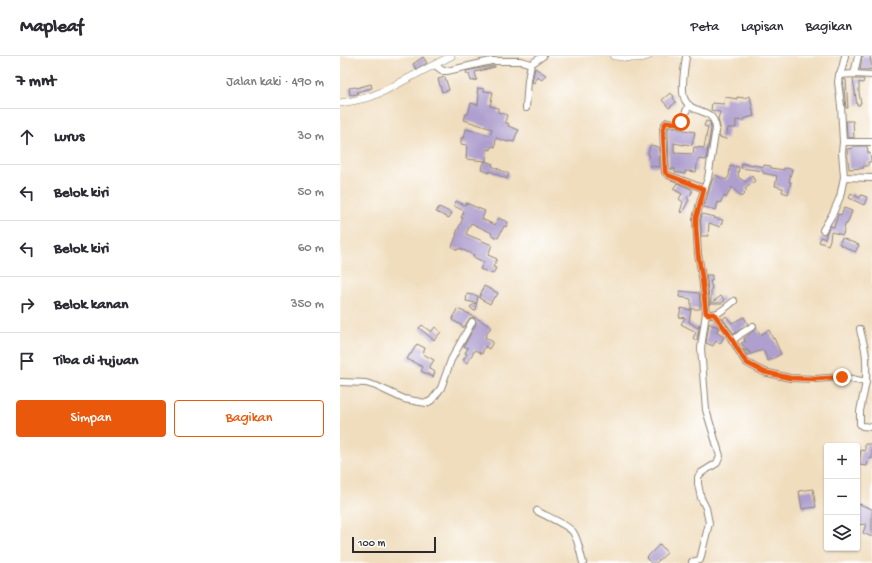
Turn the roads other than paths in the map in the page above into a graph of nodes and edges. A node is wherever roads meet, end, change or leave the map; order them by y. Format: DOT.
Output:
graph roads {
  1 [pos="450,56"];
  2 [pos="544,56"];
  3 [pos="614,56"];
  4 [pos="648,56"];
  5 [pos="686,56"];
  6 [pos="845,56"];
  7 [pos="858,56"];
  8 [pos="532,64"];
  9 [pos="435,65"];
  10 [pos="854,74"];
  11 [pos="872,75"];
  12 [pos="839,76"];
  13 [pos="340,103"];
  14 [pos="689,106"];
  15 [pos="526,108"];
  16 [pos="843,142"];
  17 [pos="872,142"];
  18 [pos="844,177"];
  19 [pos="872,178"];
  20 [pos="704,189"];
  21 [pos="823,230"];
  22 [pos="734,301"];
  23 [pos="706,313"];
  24 [pos="714,314"];
  25 [pos="472,322"];
  26 [pos="753,326"];
  27 [pos="860,329"];
  28 [pos="732,341"];
  29 [pos="340,382"];
  30 [pos="866,382"];
  31 [pos="872,427"];
  32 [pos="537,511"];
  33 [pos="582,563"];
  34 [pos="692,563"];
  1 -- 9 [label="street"];
  2 -- 8 [label="street"];
  3 -- 4 [label="street"];
  5 -- 14 [label="street"];
  6 -- 12 [label="street"];
  7 -- 10 [label="street"];
  8 -- 9 [label="street"];
  8 -- 15 [label="street"];
  9 -- 13 [label="street"];
  10 -- 11 [label="street"];
  10 -- 12 [label="street"];
  12 -- 16 [label="street"];
  14 -- 20 [label="street"];
  14 -- 20 [label="street"];
  16 -- 17 [label="street"];
  16 -- 18 [label="street"];
  18 -- 19 [label="street"];
  18 -- 21 [label="street"];
  20 -- 23 [label="street"];
  22 -- 24 [label="street"];
  23 -- 24 [label="street"];
  23 -- 34 [label="street"];
  24 -- 28 [label="street"];
  25 -- 29 [label="street"];
  26 -- 28 [label="street"];
  27 -- 30 [label="street"];
  28 -- 30 [label="street"];
  30 -- 31 [label="street"];
  32 -- 33 [label="street"];
}
